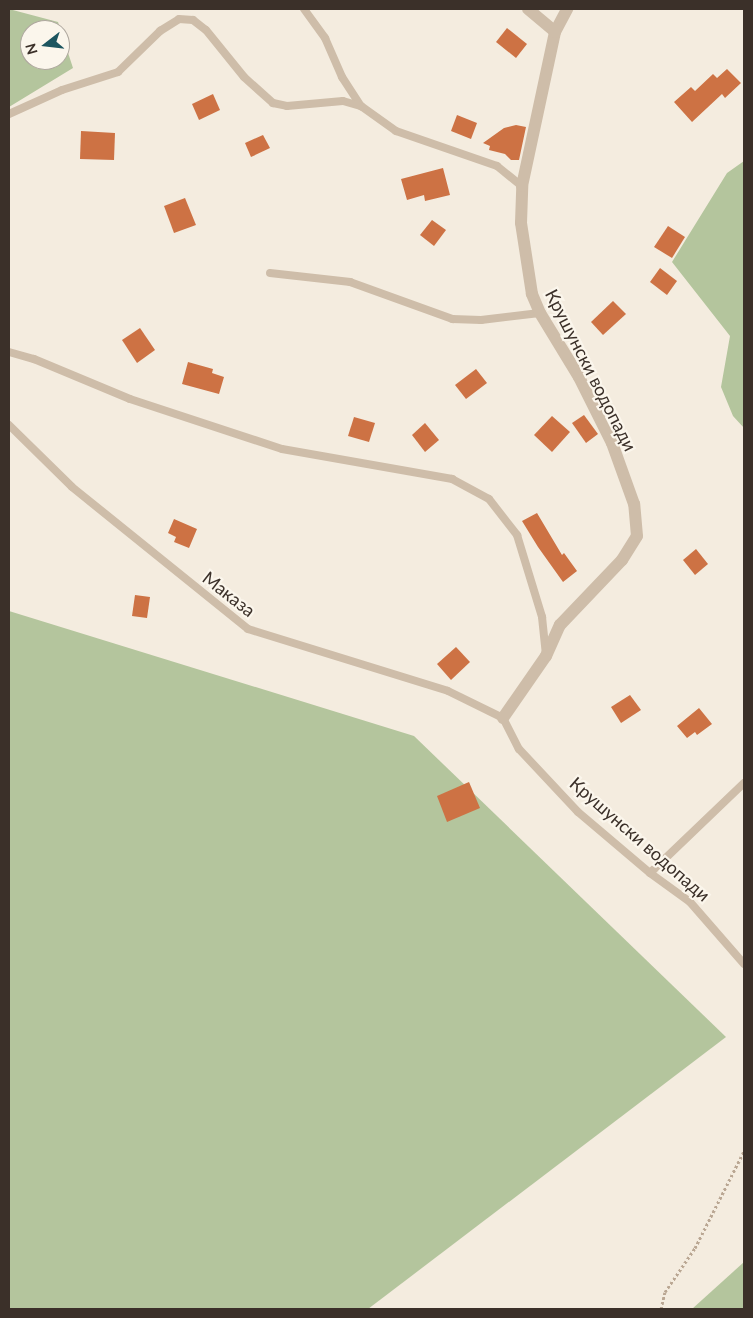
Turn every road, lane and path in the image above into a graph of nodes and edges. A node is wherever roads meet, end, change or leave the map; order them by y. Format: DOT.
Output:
graph roads {
  1 [pos="304,9"];
  2 [pos="528,9"];
  3 [pos="567,9"];
  4 [pos="555,32"];
  5 [pos="360,106"];
  6 [pos="9,114"];
  7 [pos="522,186"];
  8 [pos="270,273"];
  9 [pos="540,313"];
  10 [pos="9,352"];
  11 [pos="9,425"];
  12 [pos="546,656"];
  13 [pos="503,718"];
  14 [pos="744,783"];
  15 [pos="650,873"];
  16 [pos="744,964"];
  17 [pos="744,1151"];
  18 [pos="661,1309"];
  1 -- 5 [label="lane"];
  2 -- 4 [label="street"];
  3 -- 4 [label="street, Крушунски водопади"];
  4 -- 7 [label="street, Крушунски водопади"];
  5 -- 6 [label="lane"];
  5 -- 7 [label="lane"];
  7 -- 9 [label="street, Крушунски водопади"];
  8 -- 9 [label="lane"];
  9 -- 12 [label="street, Крушунски водопади"];
  10 -- 12 [label="lane"];
  11 -- 13 [label="lane, Маказа"];
  12 -- 13 [label="street, Крушунски водопади"];
  13 -- 15 [label="lane, Крушунски водопади"];
  14 -- 15 [label="lane"];
  15 -- 16 [label="lane, Крушунски водопади"];
  17 -- 18 [label="path"];
}
